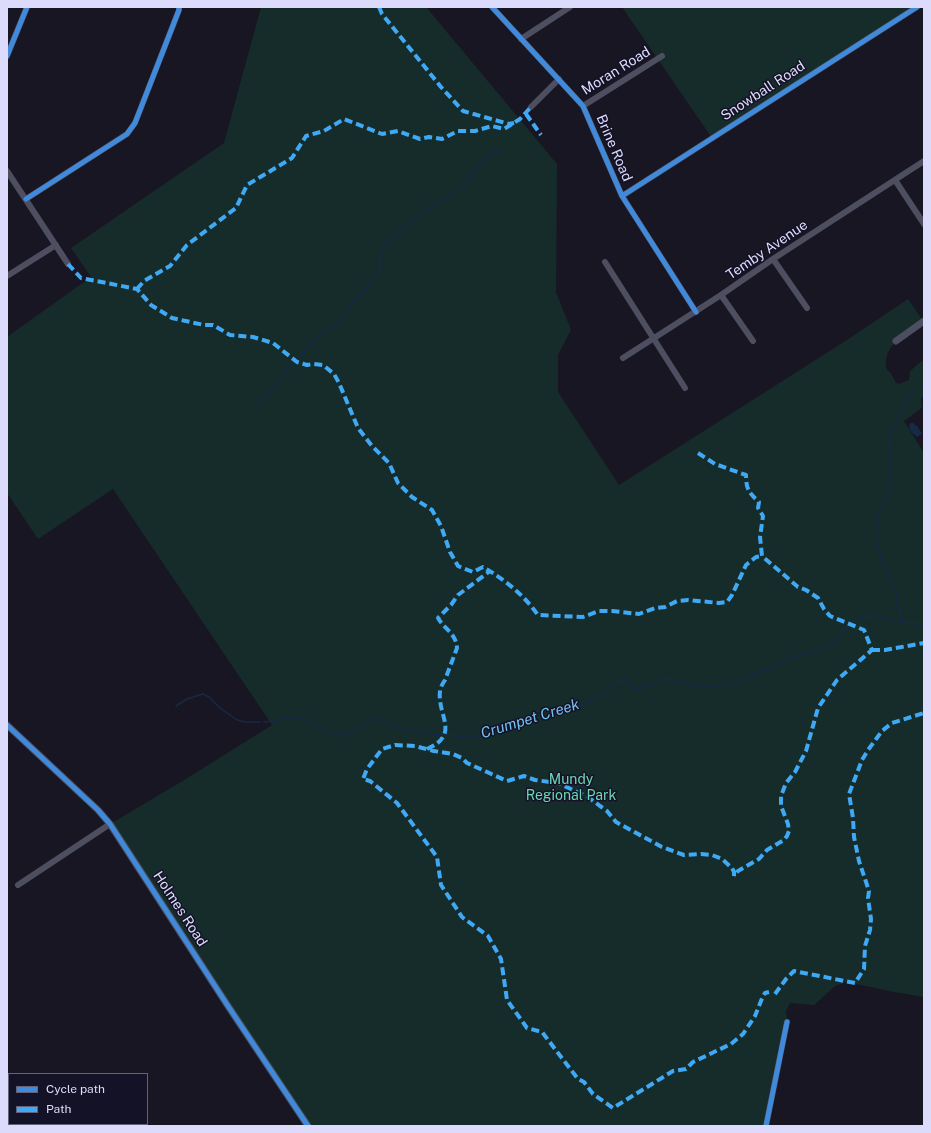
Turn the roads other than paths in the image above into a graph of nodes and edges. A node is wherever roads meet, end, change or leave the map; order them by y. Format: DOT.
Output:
graph roads {
  1 [pos="26,7"];
  2 [pos="179,7"];
  3 [pos="492,7"];
  4 [pos="570,7"];
  5 [pos="917,7"];
  6 [pos="521,38"];
  7 [pos="7,56"];
  8 [pos="662,56"];
  9 [pos="559,79"];
  10 [pos="583,106"];
  11 [pos="531,107"];
  12 [pos="924,162"];
  13 [pos="7,171"];
  14 [pos="895,180"];
  15 [pos="622,196"];
  16 [pos="26,199"];
  17 [pos="924,224"];
  18 [pos="56,246"];
  19 [pos="773,260"];
  20 [pos="605,262"];
  21 [pos="68,264"];
  22 [pos="7,276"];
  23 [pos="721,295"];
  24 [pos="808,308"];
  25 [pos="696,312"];
  26 [pos="924,321"];
  27 [pos="654,339"];
  28 [pos="753,341"];
  29 [pos="896,341"];
  30 [pos="623,358"];
  31 [pos="685,388"];
  32 [pos="7,725"];
  33 [pos="110,824"];
  34 [pos="18,885"];
  35 [pos="787,1022"];
  36 [pos="308,1126"];
  37 [pos="766,1126"];
  1 -- 7 [label="street"];
  2 -- 16 [label="street"];
  3 -- 6 [label="street, Brine Road"];
  4 -- 6 [label="street"];
  5 -- 15 [label="street, Snowball Road"];
  6 -- 9 [label="street, Brine Road"];
  8 -- 10 [label="street, Moran Road"];
  9 -- 10 [label="street, Brine Road"];
  9 -- 11 [label="street"];
  10 -- 15 [label="street, Brine Road"];
  12 -- 14 [label="street, Temby Avenue"];
  13 -- 16 [label="street"];
  14 -- 17 [label="street"];
  14 -- 19 [label="street, Temby Avenue"];
  15 -- 25 [label="street, Brine Road"];
  16 -- 18 [label="street"];
  18 -- 21 [label="street"];
  18 -- 22 [label="street"];
  19 -- 23 [label="street, Temby Avenue"];
  19 -- 24 [label="street"];
  20 -- 27 [label="street"];
  23 -- 25 [label="street, Temby Avenue"];
  23 -- 28 [label="street"];
  25 -- 27 [label="street, Temby Avenue"];
  26 -- 29 [label="street"];
  27 -- 30 [label="street, Temby Avenue"];
  27 -- 31 [label="street"];
  32 -- 33 [label="street, Holmes Road"];
  33 -- 34 [label="street"];
  33 -- 36 [label="street, Holmes Road"];
  35 -- 37 [label="street"];
}
